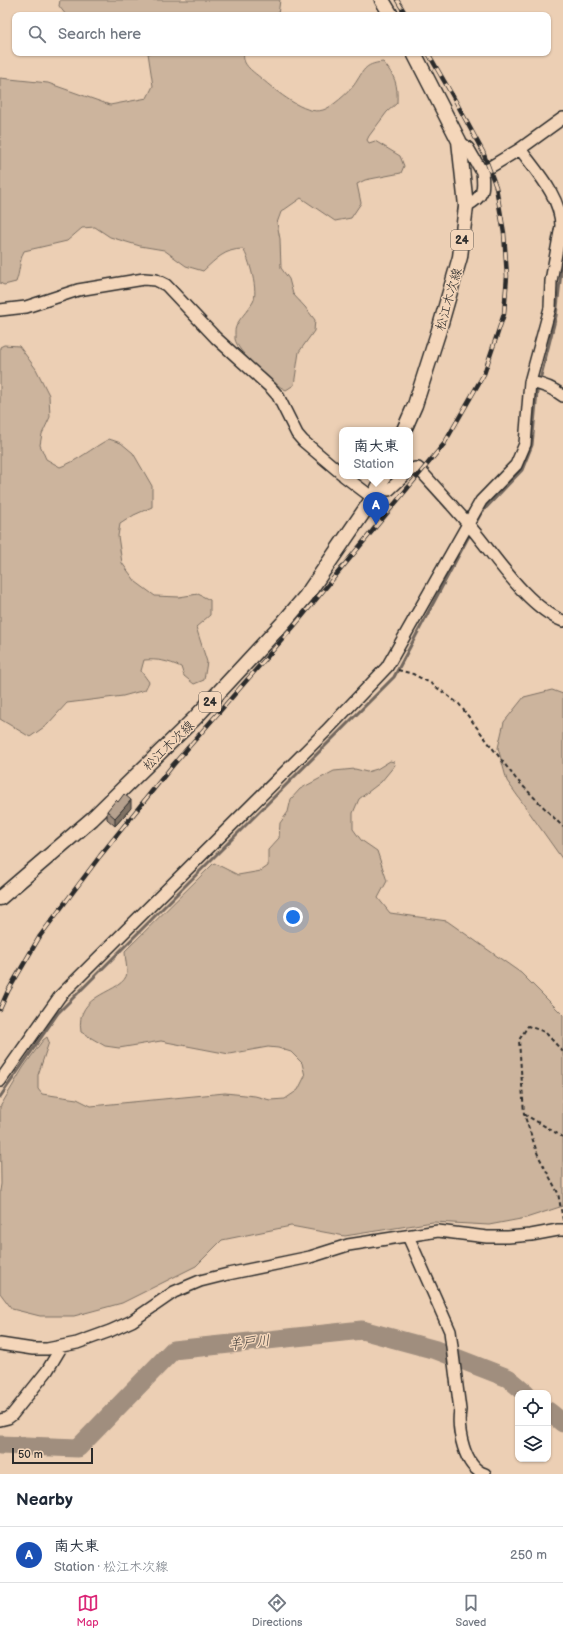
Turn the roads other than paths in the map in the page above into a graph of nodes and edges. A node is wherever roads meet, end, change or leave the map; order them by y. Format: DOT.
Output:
graph roads {
  1 [pos="382,0"];
  2 [pos="389,12"];
  3 [pos="416,56"];
  4 [pos="563,118"];
  5 [pos="459,141"];
  6 [pos="520,149"];
  7 [pos="482,172"];
  8 [pos="466,206"];
  9 [pos="0,310"];
  10 [pos="535,383"];
  11 [pos="563,396"];
  12 [pos="405,427"];
  13 [pos="413,469"];
  14 [pos="339,471"];
  15 [pos="354,479"];
  16 [pos="401,479"];
  17 [pos="379,487"];
  18 [pos="471,528"];
  19 [pos="563,621"];
  20 [pos="0,898"];
  21 [pos="0,1081"];
  22 [pos="563,1230"];
  23 [pos="408,1236"];
  24 [pos="0,1344"];
  25 [pos="62,1346"];
  26 [pos="0,1420"];
  27 [pos="485,1474"];
  1 -- 2 [label="main road"];
  3 -- 5 [label="main road, 松江木次線 / 24"];
  4 -- 6 [label="street"];
  5 -- 7 [label="street"];
  5 -- 8 [label="main road, 松江木次線 / 24"];
  6 -- 7 [label="street"];
  6 -- 10 [label="street"];
  7 -- 8 [label="street"];
  8 -- 12 [label="main road, 松江木次線 / 24"];
  9 -- 14 [label="street"];
  10 -- 11 [label="street"];
  10 -- 18 [label="street"];
  13 -- 18 [label="street"];
  15 -- 17 [label="street"];
  16 -- 17 [label="street"];
  17 -- 20 [label="main road, 松江木次線 / 24"];
  18 -- 19 [label="street"];
  18 -- 21 [label="street"];
  22 -- 23 [label="street"];
  23 -- 25 [label="street"];
  23 -- 27 [label="street"];
  24 -- 25 [label="street"];
  25 -- 26 [label="street"];
}
